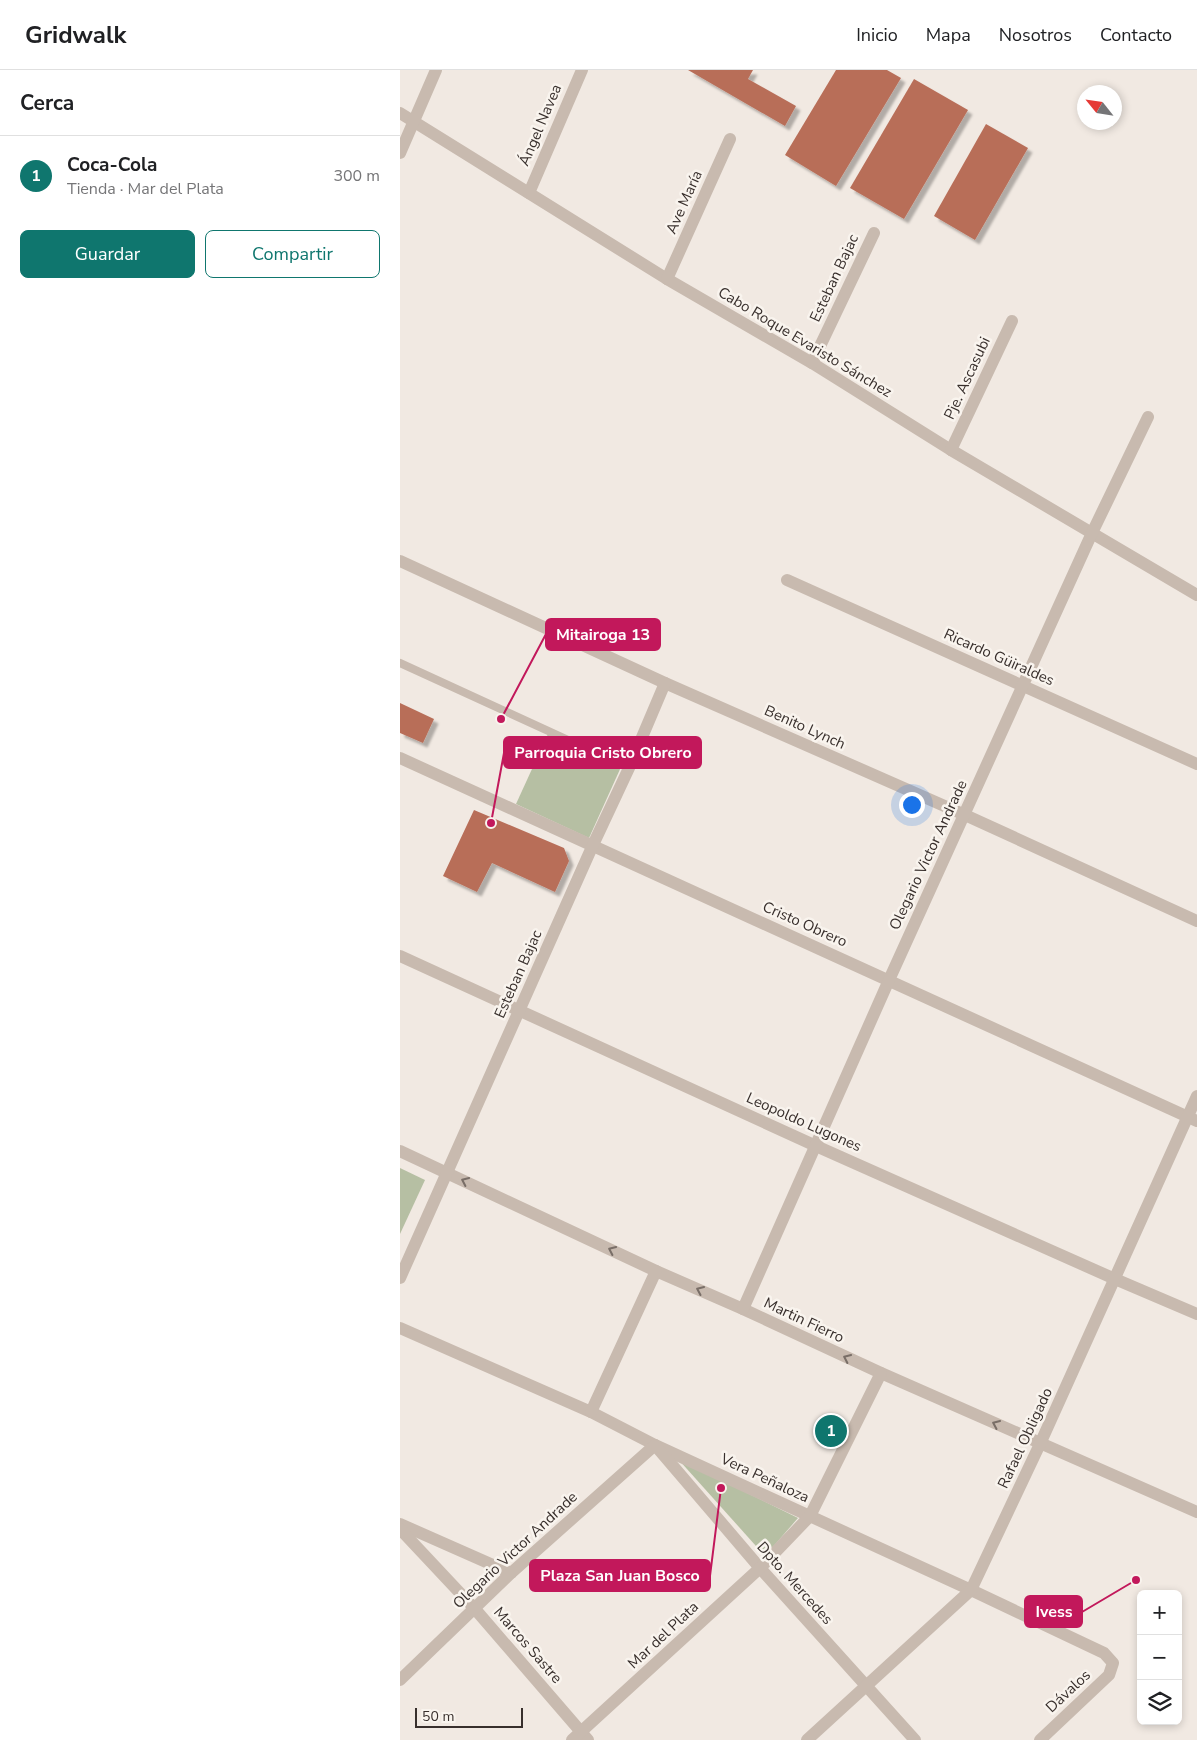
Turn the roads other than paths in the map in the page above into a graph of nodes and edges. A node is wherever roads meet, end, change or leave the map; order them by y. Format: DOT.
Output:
graph roads {
  1 [pos="436,70"];
  2 [pos="582,70"];
  3 [pos="400,113"];
  4 [pos="414,122"];
  5 [pos="730,139"];
  6 [pos="400,153"];
  7 [pos="529,193"];
  8 [pos="874,233"];
  9 [pos="667,279"];
  10 [pos="1012,321"];
  11 [pos="812,363"];
  12 [pos="1148,417"];
  13 [pos="951,450"];
  14 [pos="1092,533"];
  15 [pos="400,561"];
  16 [pos="787,580"];
  17 [pos="1197,594"];
  18 [pos="400,664"];
  19 [pos="665,683"];
  20 [pos="1024,686"];
  21 [pos="400,758"];
  22 [pos="1197,764"];
  23 [pos="629,768"];
  24 [pos="965,815"];
  25 [pos="592,847"];
  26 [pos="1197,921"];
  27 [pos="400,956"];
  28 [pos="889,980"];
  29 [pos="519,1011"];
  30 [pos="1197,1096"];
  31 [pos="1192,1119"];
  32 [pos="816,1146"];
  33 [pos="400,1151"];
  34 [pos="446,1172"];
  35 [pos="656,1271"];
  36 [pos="400,1278"];
  37 [pos="1115,1279"];
  38 [pos="743,1309"];
  39 [pos="1197,1314"];
  40 [pos="400,1328"];
  41 [pos="881,1374"];
  42 [pos="591,1412"];
  43 [pos="1040,1444"];
  44 [pos="654,1445"];
  45 [pos="1197,1512"];
  46 [pos="810,1516"];
  47 [pos="400,1524"];
  48 [pos="400,1529"];
  49 [pos="760,1568"];
  50 [pos="511,1574"];
  51 [pos="971,1590"];
  52 [pos="475,1609"];
  53 [pos="1113,1663"];
  54 [pos="400,1680"];
  55 [pos="866,1686"];
  56 [pos="580,1737"];
  57 [pos="807,1740"];
  58 [pos="915,1740"];
  59 [pos="1040,1740"];
  1 -- 4 [label="street"];
  2 -- 7 [label="street, Ángel Navea"];
  3 -- 4 [label="street, Cabo Roque Evaristo Sánchez"];
  4 -- 6 [label="street"];
  4 -- 7 [label="street, Cabo Roque Evaristo Sánchez"];
  5 -- 9 [label="street, Ave María"];
  7 -- 9 [label="street, Cabo Roque Evaristo Sánchez"];
  8 -- 11 [label="street, Esteban Bajac"];
  9 -- 11 [label="street, Cabo Roque Evaristo Sánchez"];
  10 -- 13 [label="street, Pje. Ascasubi"];
  11 -- 13 [label="street, Cabo Roque Evaristo Sánchez"];
  12 -- 14 [label="street, Olegario Victor Andrade"];
  13 -- 14 [label="street, Cabo Roque Evaristo Sánchez"];
  14 -- 17 [label="street, Cabo Roque Evaristo Sánchez"];
  14 -- 20 [label="street, Olegario Victor Andrade"];
  15 -- 19 [label="street, Benito Lynch"];
  16 -- 20 [label="street, Ricardo Güiraldes"];
  18 -- 23 [label="lane"];
  19 -- 23 [label="street, Esteban Bajac"];
  19 -- 24 [label="street, Benito Lynch"];
  20 -- 22 [label="street, Ricardo Güiraldes"];
  20 -- 24 [label="street, Olegario Victor Andrade"];
  21 -- 25 [label="street, Cristo Obrero"];
  23 -- 25 [label="street, Esteban Bajac"];
  24 -- 26 [label="street, Benito Lynch"];
  24 -- 28 [label="street, Olegario Victor Andrade"];
  25 -- 28 [label="street, Cristo Obrero"];
  25 -- 29 [label="street, Esteban Bajac"];
  27 -- 29 [label="street, Leopoldo Lugones"];
  28 -- 31 [label="street, Cristo Obrero"];
  28 -- 32 [label="street, Olegario Victor Andrade"];
  29 -- 32 [label="street, Leopoldo Lugones"];
  29 -- 34 [label="street, Esteban Bajac"];
  30 -- 31 [label="street, Rafael Obligado"];
  31 -- 37 [label="street, Rafael Obligado"];
  32 -- 37 [label="street, Leopoldo Lugones"];
  32 -- 38 [label="street, Olegario Victor Andrade"];
  33 -- 34 [label="street, Martin Fierro"];
  35 -- 34 [label="street, Martin Fierro, one-way"];
  34 -- 36 [label="street, Esteban Bajac"];
  38 -- 35 [label="street, Martin Fierro, one-way"];
  35 -- 42 [label="street"];
  37 -- 39 [label="street, Leopoldo Lugones"];
  37 -- 43 [label="street, Rafael Obligado"];
  41 -- 38 [label="street, Martin Fierro, one-way"];
  40 -- 42 [label="street, Vera Peñaloza"];
  43 -- 41 [label="street, Martin Fierro, one-way"];
  41 -- 46 [label="street, Mar del Plata"];
  42 -- 44 [label="street, Vera Peñaloza"];
  43 -- 45 [label="street, Martin Fierro"];
  43 -- 51 [label="street, Rafael Obligado"];
  44 -- 46 [label="street, Vera Peñaloza"];
  44 -- 49 [label="street, Dpto. Mercedes"];
  44 -- 50 [label="street, Olegario Victor Andrade"];
  46 -- 49 [label="street, Mar del Plata"];
  46 -- 51 [label="street, Vera Peñaloza"];
  47 -- 50 [label="street"];
  48 -- 52 [label="street, Marcos Sastre"];
  49 -- 55 [label="street, Dpto. Mercedes"];
  49 -- 56 [label="street, Mar del Plata"];
  50 -- 52 [label="street, Olegario Victor Andrade"];
  51 -- 53 [label="street, Vera Peñaloza"];
  51 -- 55 [label="street, Rafael Obligado"];
  52 -- 54 [label="street, Olegario Victor Andrade"];
  52 -- 56 [label="street, Marcos Sastre"];
  53 -- 59 [label="street, Dávalos"];
  55 -- 57 [label="street, Rafael Obligado"];
  55 -- 58 [label="street, Dpto. Mercedes"];
}
